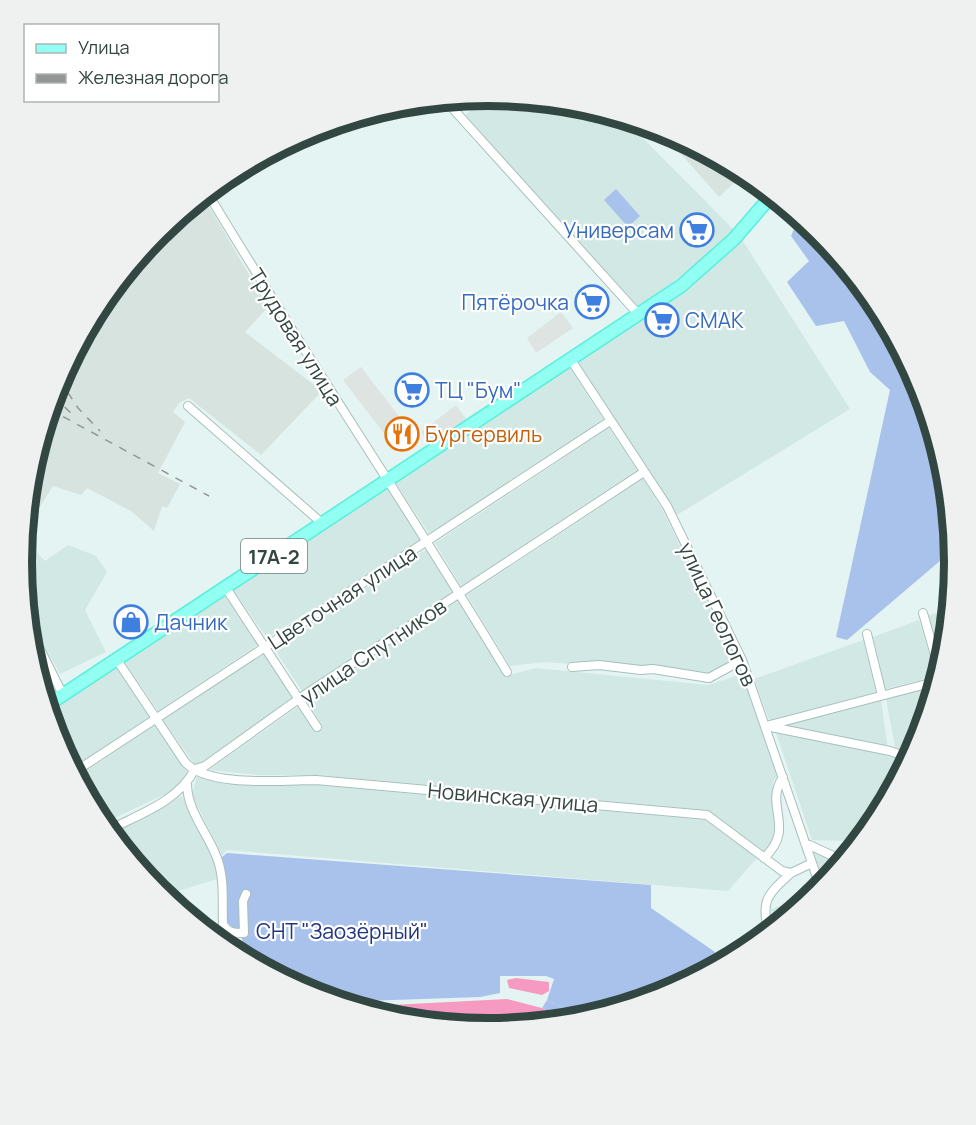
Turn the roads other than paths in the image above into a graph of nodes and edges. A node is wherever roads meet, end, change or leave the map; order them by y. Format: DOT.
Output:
graph roads {
  1 [pos="452,108"];
  2 [pos="211,199"];
  3 [pos="767,201"];
  4 [pos="639,315"];
  5 [pos="571,360"];
  6 [pos="188,406"];
  7 [pos="610,421"];
  8 [pos="644,472"];
  9 [pos="388,481"];
  10 [pos="323,524"];
  11 [pos="428,542"];
  12 [pos="226,588"];
  13 [pos="460,593"];
  14 [pos="923,613"];
  15 [pos="867,634"];
  16 [pos="266,645"];
  17 [pos="39,648"];
  18 [pos="935,656"];
  19 [pos="117,660"];
  20 [pos="742,660"];
  21 [pos="572,667"];
  22 [pos="507,672"];
  23 [pos="928,683"];
  24 [pos="63,695"];
  25 [pos="882,695"];
  26 [pos="300,698"];
  27 [pos="53,701"];
  28 [pos="156,718"];
  29 [pos="766,726"];
  30 [pos="317,727"];
  31 [pos="901,755"];
  32 [pos="81,768"];
  33 [pos="195,769"];
  34 [pos="783,777"];
  35 [pos="187,784"];
  36 [pos="116,826"];
  37 [pos="805,843"];
  38 [pos="836,857"];
  39 [pos="764,858"];
  40 [pos="812,863"];
  41 [pos="790,873"];
  42 [pos="817,878"];
  43 [pos="246,894"];
  44 [pos="767,924"];
  1 -- 4 [label="street"];
  2 -- 9 [label="street, Трудовая улица"];
  3 -- 4 [label="main road"];
  4 -- 5 [label="main road"];
  5 -- 7 [label="street, улица Геологов"];
  5 -- 9 [label="main road, 17А-2"];
  6 -- 10 [label="street"];
  7 -- 8 [label="street, улица Геологов"];
  7 -- 11 [label="street, Цветочная улица"];
  8 -- 13 [label="street, улица Спутников"];
  8 -- 20 [label="street, улица Геологов"];
  9 -- 10 [label="main road, 17А-2"];
  9 -- 11 [label="street, Трудовая улица"];
  10 -- 12 [label="main road, 17А-2"];
  11 -- 13 [label="street, Трудовая улица"];
  11 -- 16 [label="street, Цветочная улица"];
  12 -- 16 [label="street"];
  12 -- 19 [label="main road, 17А-2"];
  13 -- 22 [label="street, Трудовая улица"];
  13 -- 26 [label="street, улица Спутников"];
  14 -- 18 [label="street"];
  15 -- 25 [label="street"];
  16 -- 26 [label="street"];
  16 -- 28 [label="street, Цветочная улица"];
  17 -- 24 [label="street"];
  19 -- 24 [label="main road, 17А-2"];
  19 -- 28 [label="street"];
  20 -- 21 [label="street"];
  20 -- 29 [label="street, улица Геологов"];
  23 -- 25 [label="street"];
  24 -- 27 [label="main road, 17А-2"];
  25 -- 29 [label="street"];
  26 -- 30 [label="street"];
  26 -- 33 [label="street, улица Спутников"];
  28 -- 32 [label="street, Цветочная улица"];
  28 -- 33 [label="street"];
  29 -- 31 [label="street"];
  29 -- 34 [label="street, улица Геологов"];
  33 -- 35 [label="street"];
  33 -- 39 [label="street, Новинская улица"];
  34 -- 37 [label="street, улица Геологов"];
  34 -- 39 [label="street"];
  35 -- 36 [label="street"];
  35 -- 43 [label="street"];
  37 -- 38 [label="street"];
  37 -- 40 [label="street, улица Геологов"];
  39 -- 41 [label="street, Новинская улица"];
  40 -- 41 [label="street"];
  40 -- 42 [label="street, улица Геологов"];
  41 -- 44 [label="street"];
}
